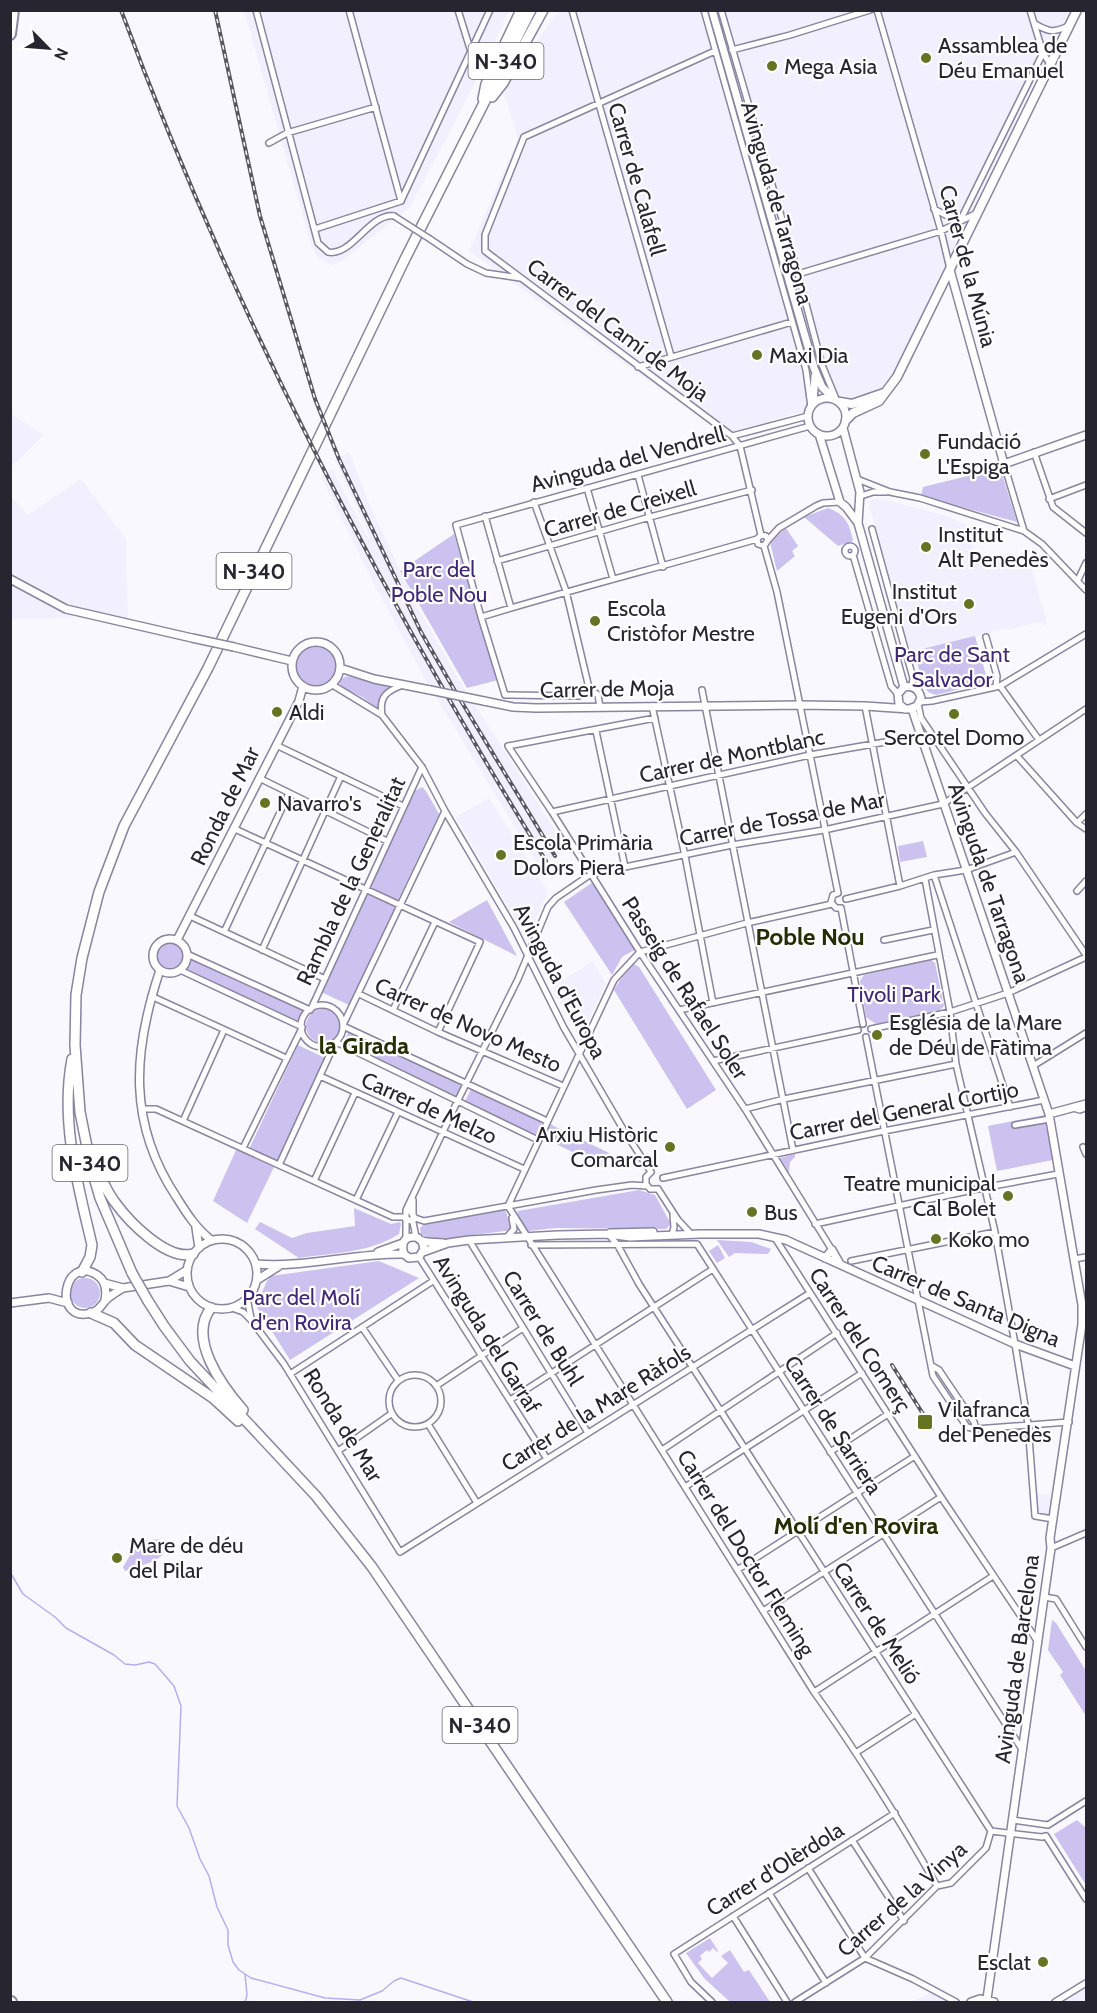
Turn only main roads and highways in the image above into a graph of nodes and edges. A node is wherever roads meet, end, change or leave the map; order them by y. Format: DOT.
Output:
graph roads {
  1 [pos="13,10"];
  2 [pos="521,10"];
  3 [pos="531,10"];
  4 [pos="543,10"];
  5 [pos="1077,10"];
  6 [pos="10,34"];
  7 [pos="481,111"];
  8 [pos="889,389"];
  9 [pos="836,400"];
  10 [pos="844,424"];
  11 [pos="75,1045"];
  12 [pos="196,1251"];
  13 [pos="82,1272"];
  14 [pos="211,1308"];
  15 [pos="91,1313"];
  16 [pos="271,1446"];
  17 [pos="280,1456"];
  18 [pos="667,2002"];
  1 -- 6 [label="highway"];
  2 -- 7 [label="highway"];
  3 -- 7 [label="highway, N-340"];
  4 -- 7 [label="highway"];
  5 -- 8 [label="main road"];
  7 -- 11 [label="highway, N-340"];
  8 -- 9 [label="main road"];
  8 -- 10 [label="main road"];
  11 -- 12 [label="highway"];
  11 -- 13 [label="highway"];
  11 -- 16 [label="highway, N-340, bridge"];
  14 -- 17 [label="highway"];
  15 -- 16 [label="highway"];
  16 -- 17 [label="highway, N-340"];
  17 -- 18 [label="highway, N-340"];
}
